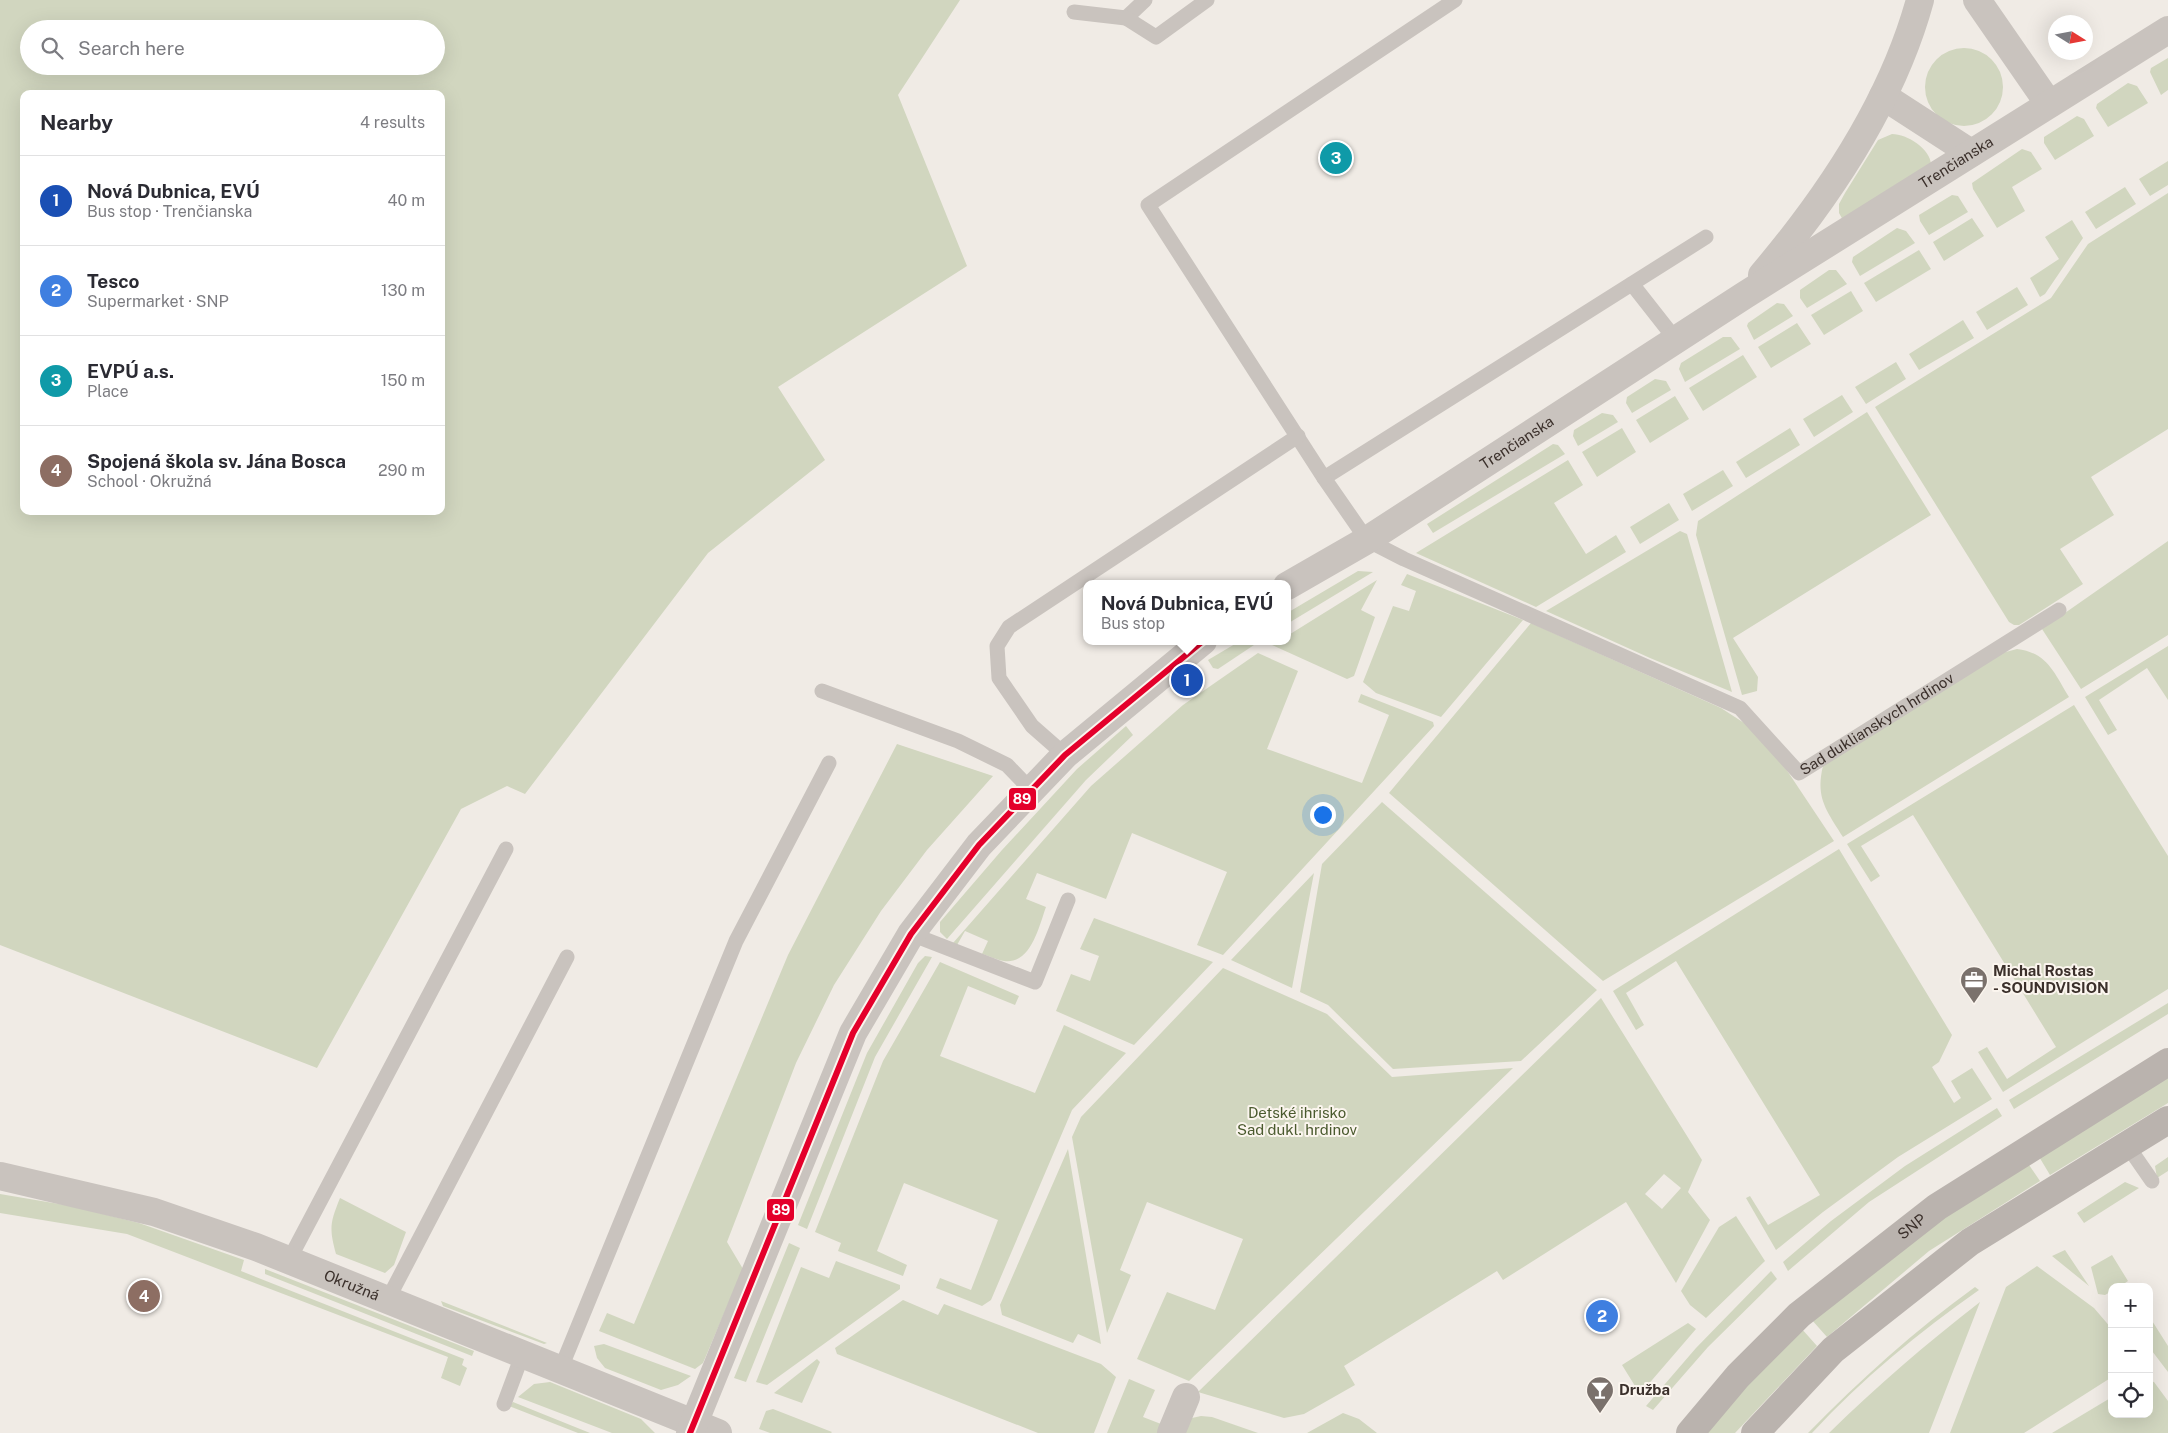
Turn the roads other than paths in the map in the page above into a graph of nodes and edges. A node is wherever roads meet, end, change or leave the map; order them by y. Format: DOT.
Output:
graph roads {
  1 [pos="1145,0"];
  2 [pos="1206,0"];
  3 [pos="1455,0"];
  4 [pos="1920,0"];
  5 [pos="1977,0"];
  6 [pos="1074,12"];
  7 [pos="1126,18"];
  8 [pos="2168,30"];
  9 [pos="1884,96"];
  10 [pos="2049,104"];
  11 [pos="1971,153"];
  12 [pos="1706,237"];
  13 [pos="1632,284"];
  14 [pos="1745,295"];
  15 [pos="1676,340"];
  16 [pos="1298,436"];
  17 [pos="1324,478"];
  18 [pos="1367,540"];
  19 [pos="1291,584"];
  20 [pos="2059,610"];
  21 [pos="1198,645"];
  22 [pos="822,691"];
  23 [pos="1065,756"];
  24 [pos="829,763"];
  25 [pos="1031,790"];
  26 [pos="506,849"];
  27 [pos="1068,900"];
  28 [pos="911,934"];
  29 [pos="567,957"];
  30 [pos="2168,1062"];
  31 [pos="2168,1120"];
  32 [pos="2127,1145"];
  33 [pos="0,1176"];
  34 [pos="2152,1181"];
  35 [pos="288,1260"];
  36 [pos="388,1299"];
  37 [pos="524,1353"];
  38 [pos="561,1368"];
  39 [pos="1186,1397"];
  40 [pos="504,1404"];
  41 [pos="701,1430"];
  42 [pos="1171,1433"];
  43 [pos="1690,1433"];
  44 [pos="1754,1433"];
  1 -- 7 [label="lane"];
  2 -- 7 [label="lane"];
  3 -- 16 [label="lane"];
  4 -- 9 [label="street, Trenčianska"];
  5 -- 10 [label="street"];
  6 -- 7 [label="lane"];
  8 -- 10 [label="street, Trenčianska"];
  9 -- 11 [label="street"];
  9 -- 14 [label="street, Trenčianska"];
  10 -- 11 [label="street, Trenčianska"];
  11 -- 14 [label="street, Trenčianska"];
  12 -- 13 [label="lane"];
  13 -- 15 [label="lane"];
  13 -- 17 [label="lane"];
  14 -- 15 [label="street, Trenčianska"];
  15 -- 18 [label="street, Trenčianska"];
  16 -- 17 [label="lane"];
  16 -- 23 [label="lane"];
  17 -- 18 [label="lane"];
  18 -- 19 [label="street, Trenčianska"];
  18 -- 20 [label="lane, Sad duklianskych hrdinov"];
  21 -- 23 [label="street"];
  22 -- 25 [label="lane"];
  23 -- 25 [label="street"];
  24 -- 38 [label="lane"];
  25 -- 28 [label="street"];
  26 -- 35 [label="lane"];
  27 -- 28 [label="lane"];
  28 -- 41 [label="street"];
  29 -- 36 [label="lane"];
  30 -- 43 [label="street, SNP"];
  31 -- 32 [label="street"];
  32 -- 34 [label="lane"];
  32 -- 44 [label="street"];
  33 -- 35 [label="street, Okružná"];
  35 -- 36 [label="street, Okružná"];
  36 -- 37 [label="street, Okružná"];
  37 -- 38 [label="street, Okružná"];
  37 -- 40 [label="lane"];
  38 -- 41 [label="street, Okružná"];
  39 -- 42 [label="street"];
}
